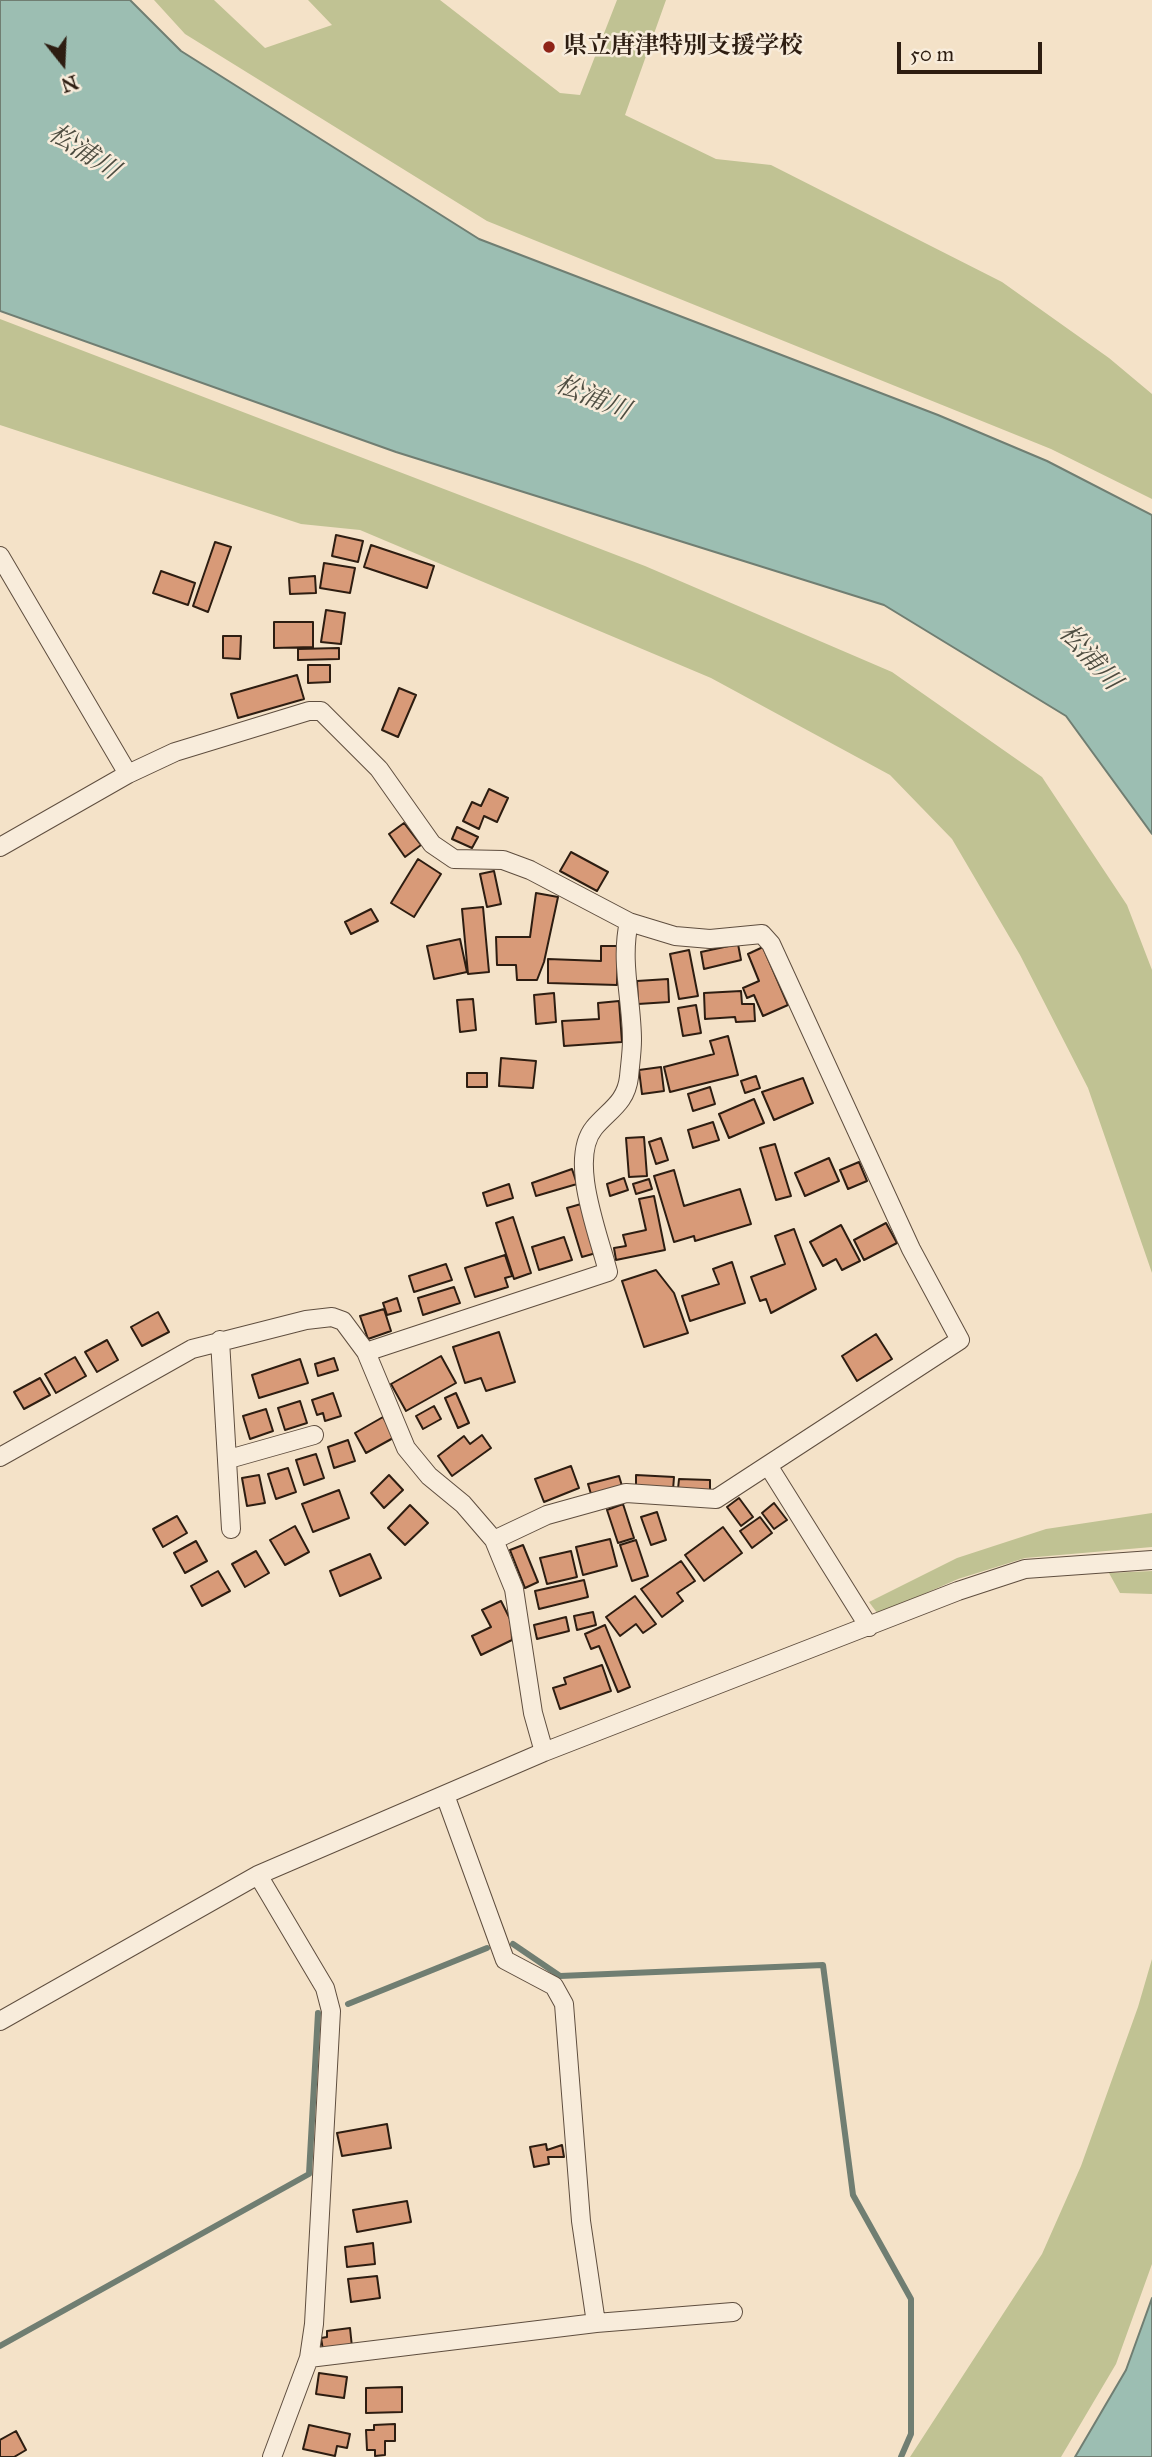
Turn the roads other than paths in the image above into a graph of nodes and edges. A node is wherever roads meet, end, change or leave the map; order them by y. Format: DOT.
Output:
graph roads {
  1 [pos="0,556"];
  2 [pos="128,775"];
  3 [pos="0,847"];
  4 [pos="629,922"];
  5 [pos="220,1340"];
  6 [pos="366,1352"];
  7 [pos="314,1435"];
  8 [pos="0,1457"];
  9 [pos="229,1459"];
  10 [pos="769,1467"];
  11 [pos="231,1528"];
  12 [pos="494,1540"];
  13 [pos="1152,1560"];
  14 [pos="869,1627"];
  15 [pos="544,1752"];
  16 [pos="445,1795"];
  17 [pos="258,1875"];
  18 [pos="0,2021"];
  19 [pos="733,2312"];
  20 [pos="596,2323"];
  21 [pos="309,2358"];
  22 [pos="276,2456"];
  1 -- 2 [label="street"];
  2 -- 3 [label="street"];
  2 -- 4 [label="street"];
  4 -- 6 [label="street"];
  4 -- 10 [label="street"];
  5 -- 6 [label="street"];
  5 -- 8 [label="street"];
  5 -- 9 [label="street"];
  6 -- 12 [label="street"];
  7 -- 9 [label="street"];
  9 -- 11 [label="street"];
  10 -- 12 [label="street"];
  10 -- 14 [label="street"];
  12 -- 15 [label="street"];
  13 -- 14 [label="street"];
  14 -- 15 [label="street"];
  15 -- 16 [label="street"];
  16 -- 17 [label="street"];
  16 -- 20 [label="street"];
  17 -- 18 [label="street"];
  17 -- 21 [label="street"];
  19 -- 20 [label="street"];
  20 -- 21 [label="street"];
  21 -- 22 [label="street"];
}
